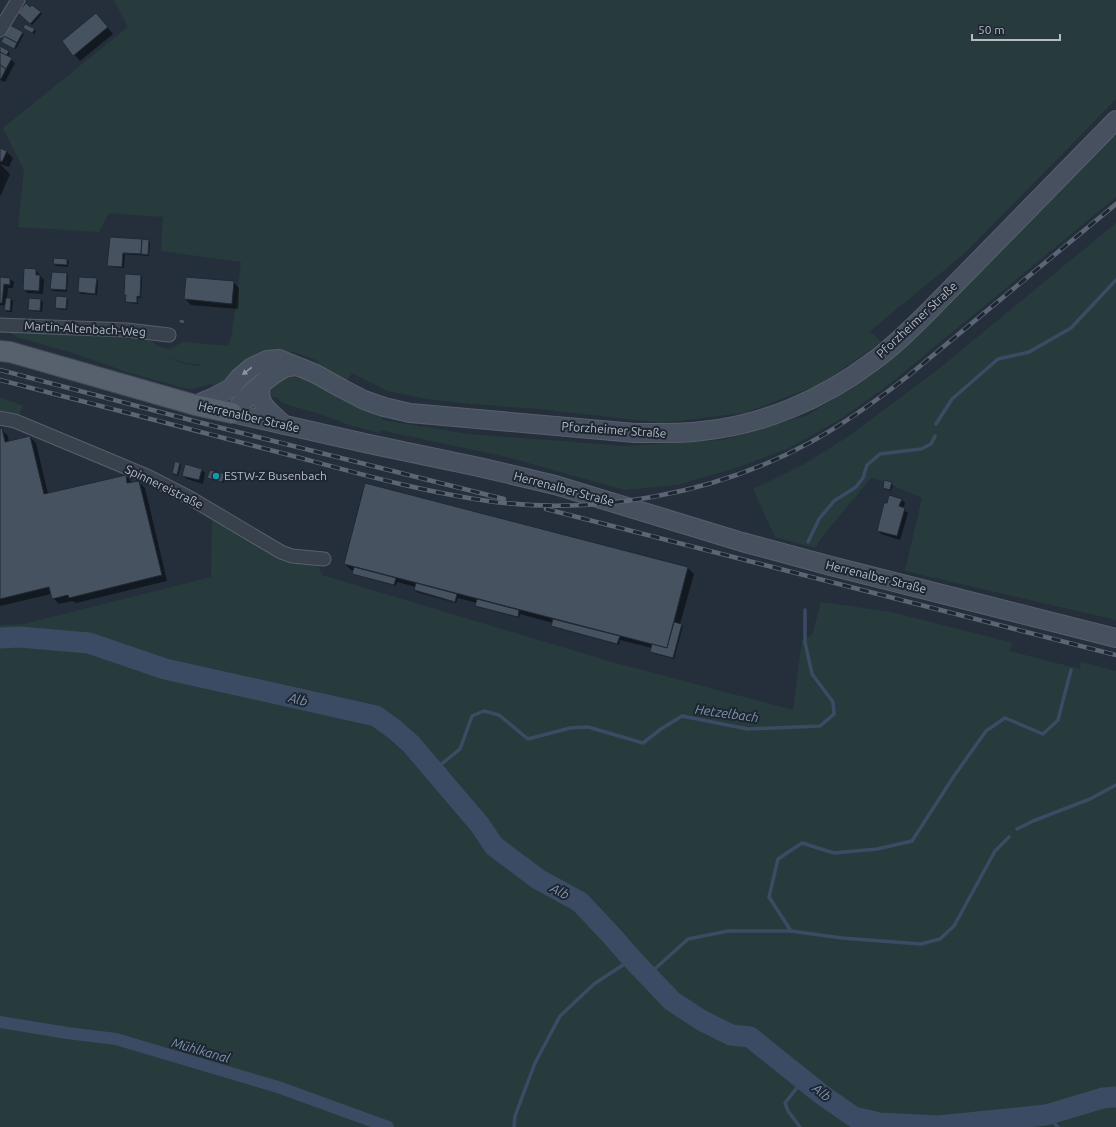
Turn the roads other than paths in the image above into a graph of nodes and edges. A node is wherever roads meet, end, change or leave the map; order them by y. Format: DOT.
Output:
graph roads {
  1 [pos="18,0"];
  2 [pos="0,30"];
  3 [pos="1116,120"];
  4 [pos="0,324"];
  5 [pos="169,335"];
  6 [pos="3,350"];
  7 [pos="295,366"];
  8 [pos="260,386"];
  9 [pos="231,388"];
  10 [pos="195,405"];
  11 [pos="232,413"];
  12 [pos="0,418"];
  13 [pos="284,426"];
  14 [pos="324,559"];
  15 [pos="1116,638"];
  1 -- 2 [label="street"];
  3 -- 7 [label="main road, Pforzheimer Straße"];
  4 -- 5 [label="street, Martin-Altenbach-Weg"];
  6 -- 10 [label="main road, Herrenalber Straße"];
  7 -- 8 [label="main road"];
  7 -- 9 [label="main road, Pforzheimer Straße, one-way"];
  8 -- 11 [label="main road"];
  8 -- 13 [label="main road"];
  9 -- 10 [label="main road, Pforzheimer Straße"];
  9 -- 11 [label="main road"];
  10 -- 11 [label="main road, Herrenalber Straße"];
  11 -- 13 [label="main road, Herrenalber Straße"];
  12 -- 14 [label="street, Spinnereistraße"];
  13 -- 15 [label="main road, Herrenalber Straße"];
}
